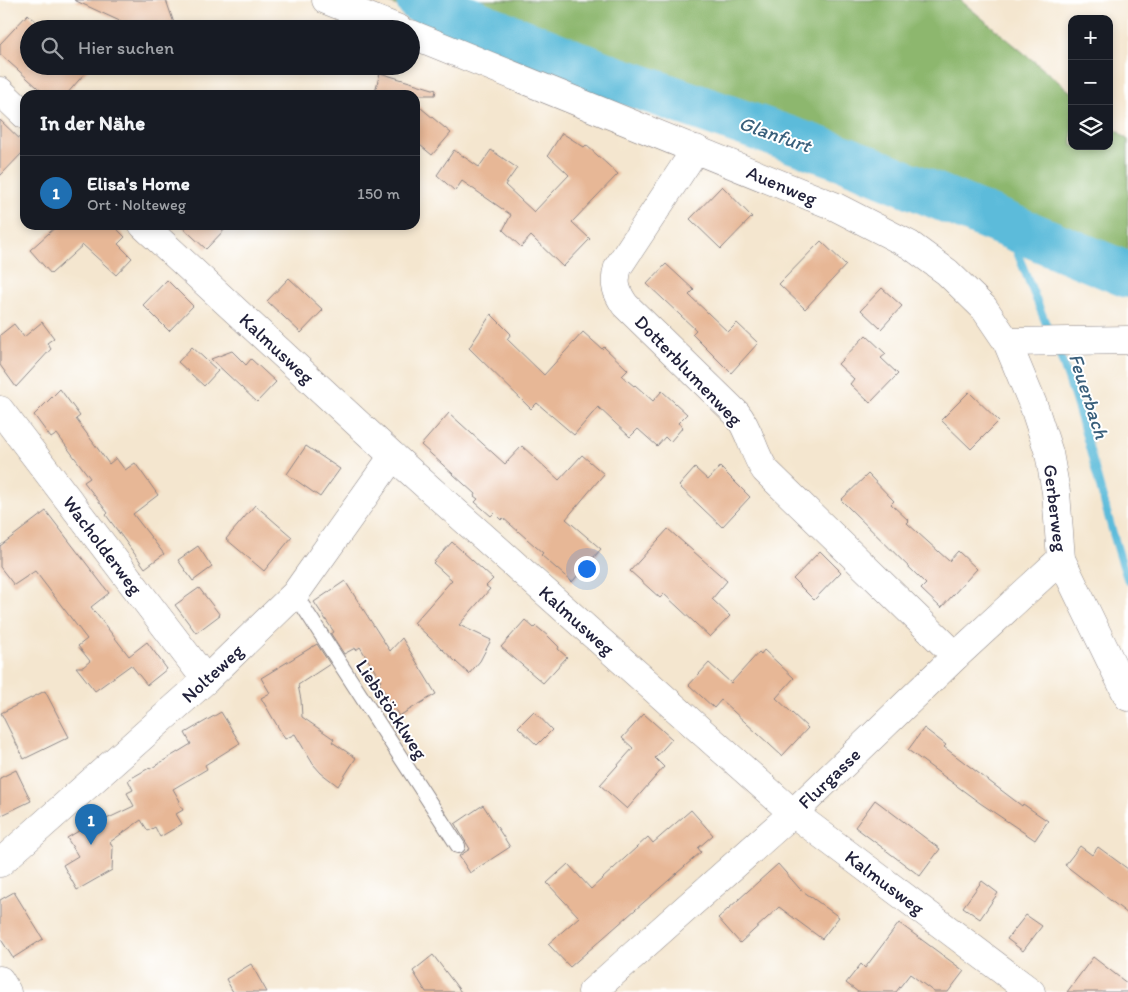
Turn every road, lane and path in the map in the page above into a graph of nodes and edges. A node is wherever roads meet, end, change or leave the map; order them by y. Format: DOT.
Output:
graph roads {
  1 [pos="326,0"];
  2 [pos="376,20"];
  3 [pos="420,38"];
  4 [pos="0,91"];
  5 [pos="20,110"];
  6 [pos="696,149"];
  7 [pos="148,230"];
  8 [pos="1128,340"];
  9 [pos="1016,342"];
  10 [pos="0,410"];
  11 [pos="394,456"];
  12 [pos="1061,559"];
  13 [pos="295,594"];
  14 [pos="956,656"];
  15 [pos="206,680"];
  16 [pos="1128,697"];
  17 [pos="793,813"];
  18 [pos="458,846"];
  19 [pos="0,863"];
  20 [pos="0,980"];
  21 [pos="8,992"];
  22 [pos="592,992"];
  23 [pos="1031,992"];
  1 -- 2 [label="street"];
  3 -- 6 [label="street, Auenweg"];
  4 -- 5 [label="street"];
  6 -- 9 [label="street, Auenweg"];
  6 -- 14 [label="street, Dotterblumenweg"];
  7 -- 11 [label="street, Kalmusweg"];
  8 -- 9 [label="street"];
  9 -- 12 [label="street, Gerberweg"];
  10 -- 15 [label="street, Wacholderweg"];
  11 -- 13 [label="street, Nolteweg"];
  11 -- 17 [label="street, Kalmusweg"];
  12 -- 14 [label="street, Flurgasse"];
  12 -- 16 [label="street, Gerberweg"];
  13 -- 15 [label="street, Nolteweg"];
  13 -- 18 [label="lane, Liebstöcklweg"];
  14 -- 17 [label="street, Flurgasse"];
  15 -- 19 [label="street, Nolteweg"];
  17 -- 22 [label="street, Flurgasse"];
  17 -- 23 [label="street, Kalmusweg"];
  20 -- 21 [label="street"];
}
